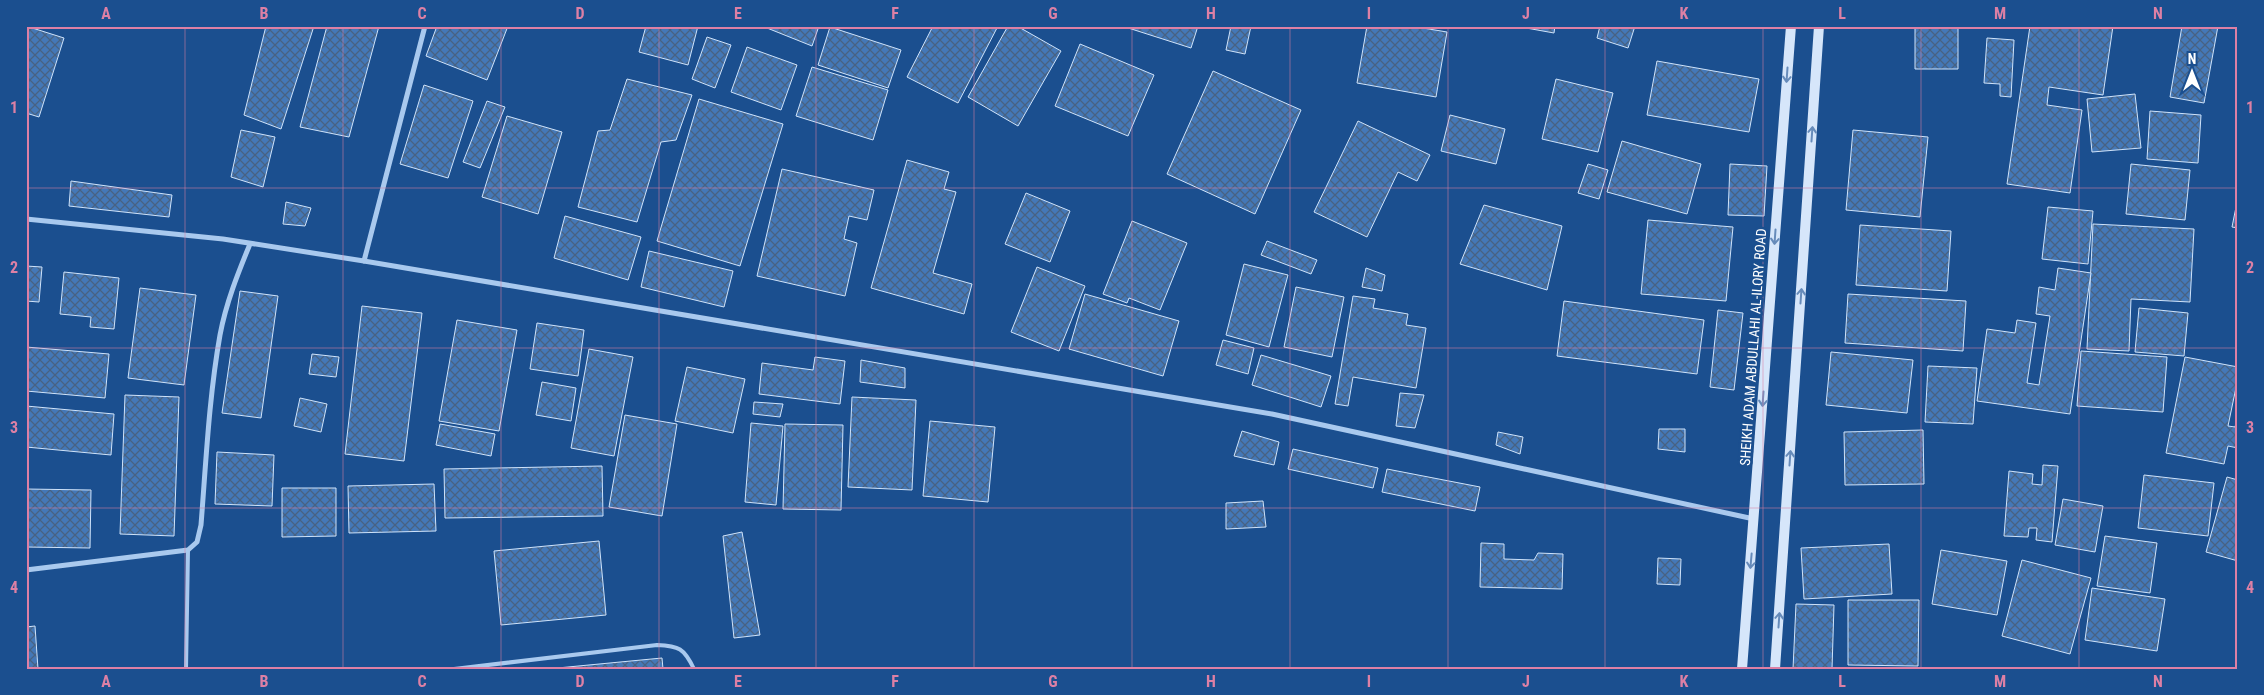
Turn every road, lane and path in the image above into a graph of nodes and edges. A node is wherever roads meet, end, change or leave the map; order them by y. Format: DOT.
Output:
graph roads {
  1 [pos="425,26"];
  2 [pos="1791,26"];
  3 [pos="1819,26"];
  4 [pos="26,219"];
  5 [pos="250,244"];
  6 [pos="364,261"];
  7 [pos="1754,520"];
  8 [pos="188,550"];
  9 [pos="26,570"];
  10 [pos="186,669"];
  11 [pos="454,669"];
  12 [pos="694,669"];
  13 [pos="1742,669"];
  14 [pos="1775,669"];
  1 -- 6 [label="street"];
  2 -- 7 [label="street, SHEIKH ADAM ABDULLAHI AL-ILORY ROAD, one-way"];
  14 -- 3 [label="street, one-way"];
  4 -- 5 [label="street"];
  5 -- 6 [label="street"];
  5 -- 8 [label="street"];
  6 -- 7 [label="street"];
  7 -- 13 [label="street, SHEIKH ADAM ABDULLAHI AL-ILORY ROAD, one-way"];
  8 -- 9 [label="street"];
  8 -- 10 [label="lane"];
  11 -- 12 [label="lane"];
}
